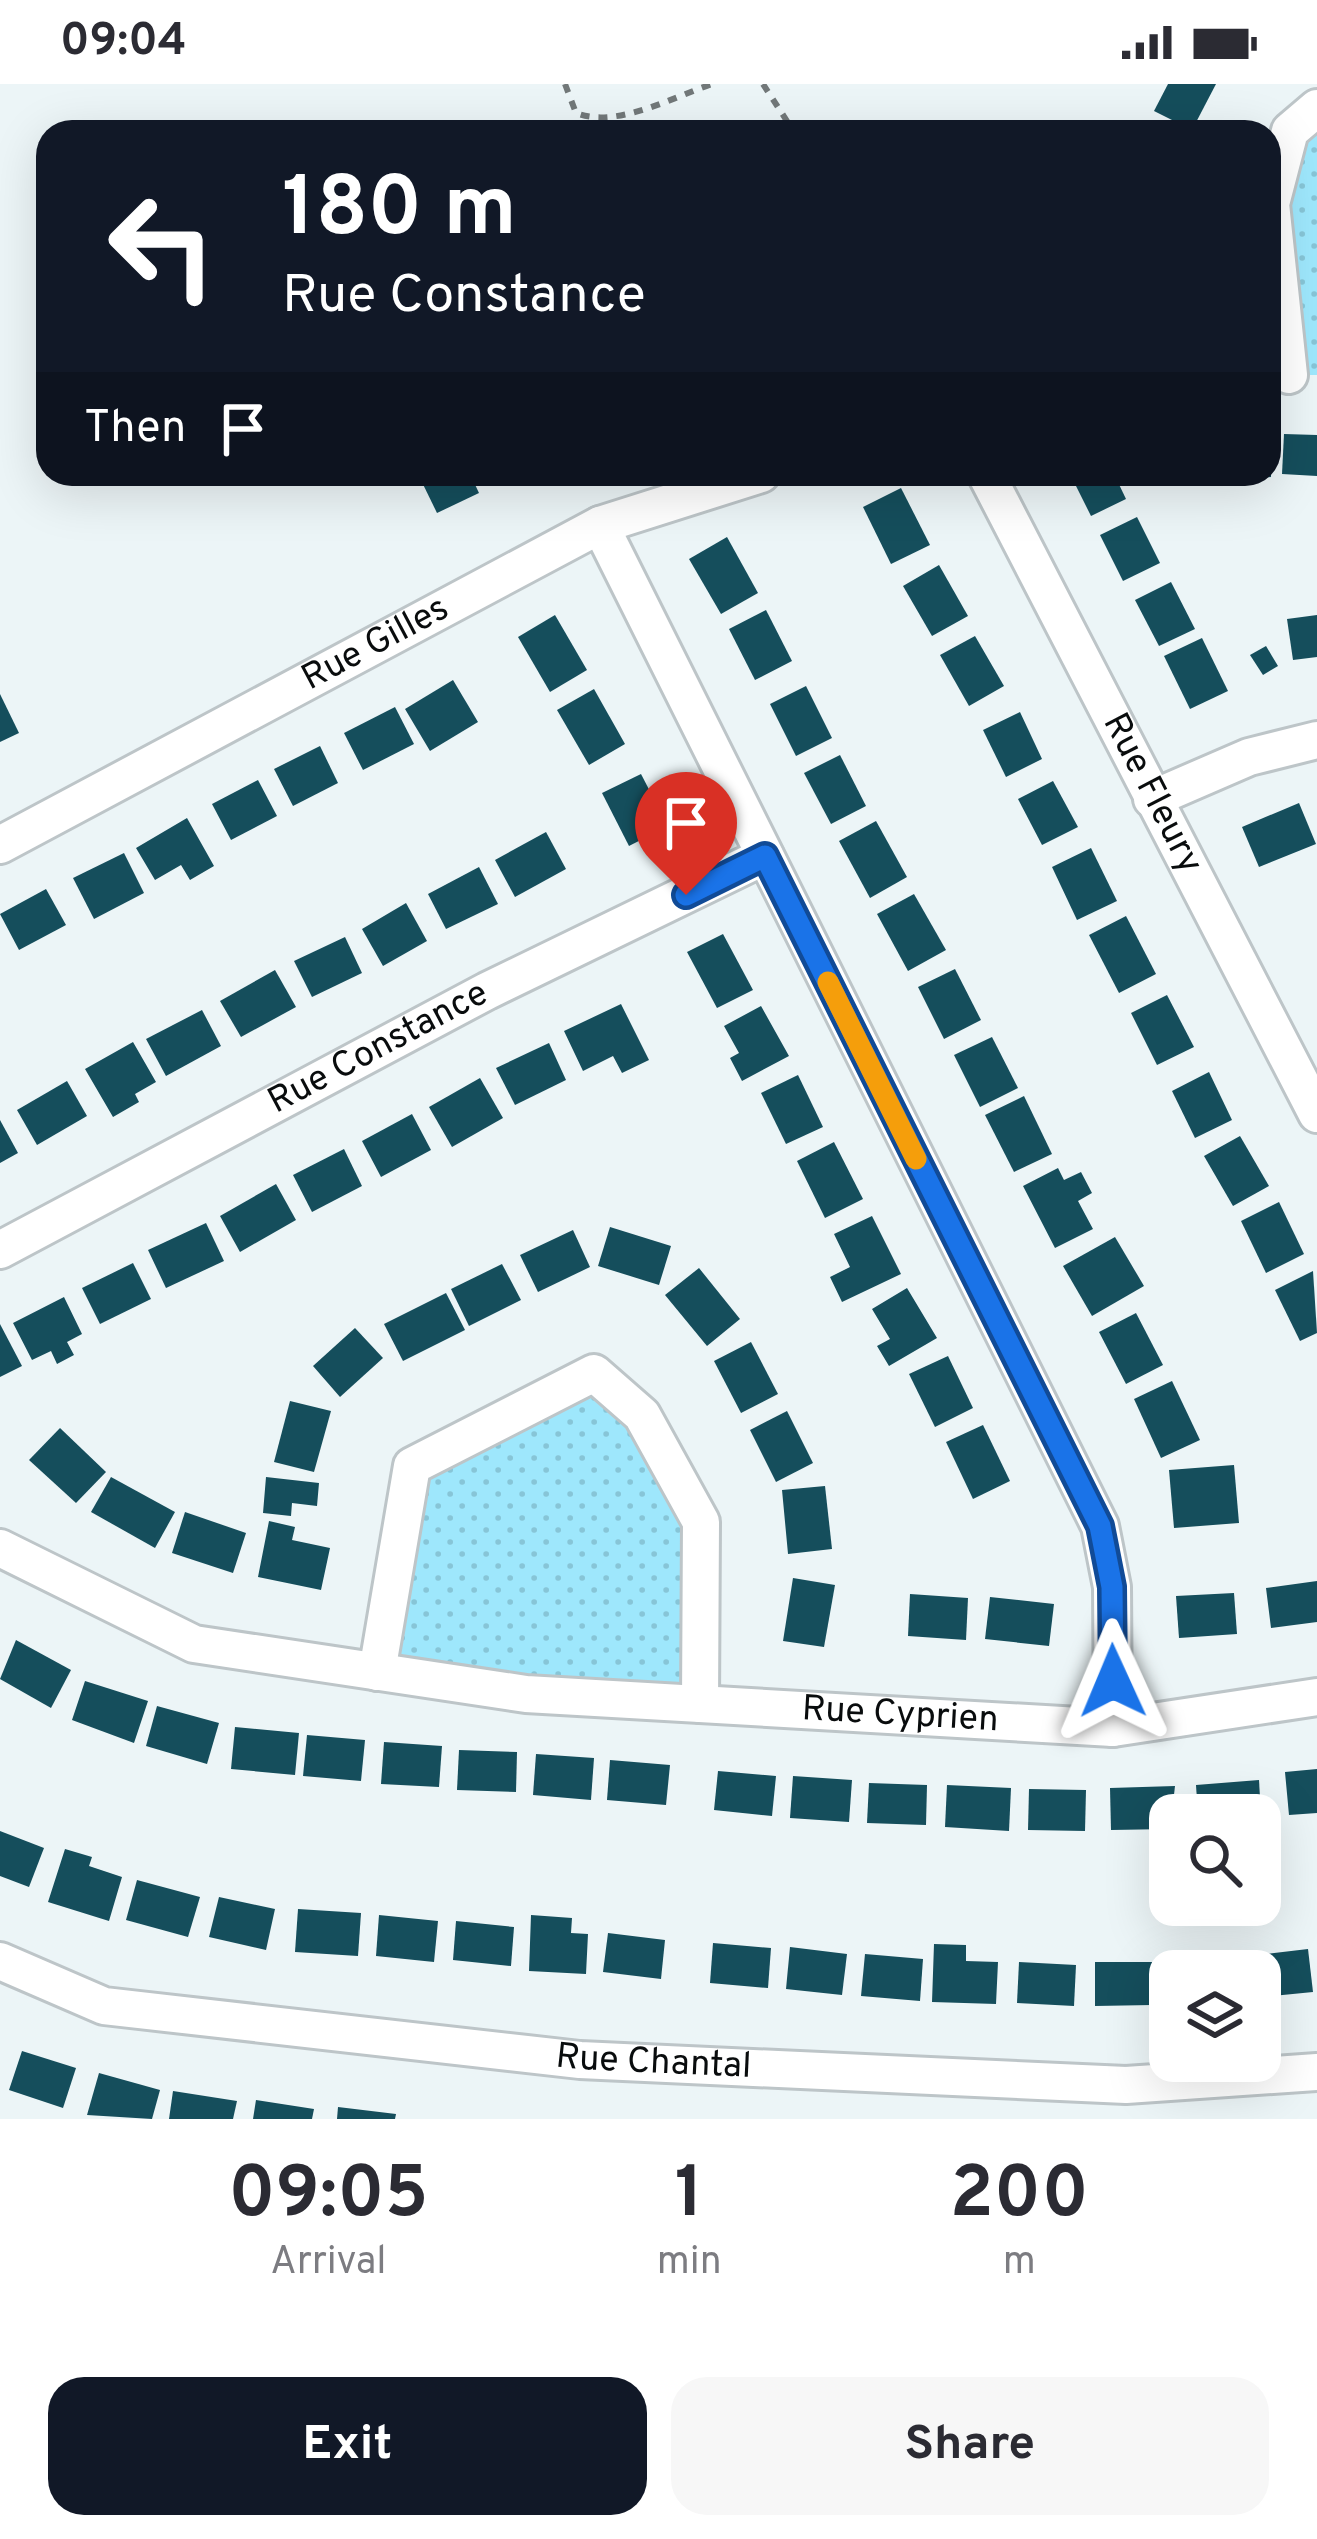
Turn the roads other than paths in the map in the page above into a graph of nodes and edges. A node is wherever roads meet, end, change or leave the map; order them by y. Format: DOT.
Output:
graph roads {
  1 [pos="1317,108"];
  2 [pos="1281,166"];
  3 [pos="1281,285"];
  4 [pos="1292,375"];
  5 [pos="723,486"];
  6 [pos="992,486"];
  7 [pos="600,525"];
  8 [pos="1317,740"];
  9 [pos="1152,799"];
  10 [pos="0,845"];
  11 [pos="765,856"];
  12 [pos="1317,1114"];
  13 [pos="0,1250"];
  14 [pos="0,1549"];
  15 [pos="377,1672"];
  16 [pos="1317,1696"];
  17 [pos="700,1704"];
  18 [pos="1113,1728"];
  19 [pos="0,1961"];
  20 [pos="1317,2072"];
  1 -- 2 [label="street"];
  3 -- 4 [label="street"];
  5 -- 7 [label="street, Rue Gilles"];
  6 -- 9 [label="street, Rue Fleury"];
  7 -- 10 [label="street, Rue Gilles"];
  7 -- 11 [label="street"];
  8 -- 9 [label="street"];
  9 -- 12 [label="street, Rue Fleury"];
  11 -- 13 [label="street, Rue Constance"];
  11 -- 18 [label="street"];
  14 -- 15 [label="street, Rue Cyprien"];
  15 -- 17 [label="street, Rue Cyprien"];
  15 -- 17 [label="street"];
  16 -- 18 [label="street, Rue Cyprien"];
  17 -- 18 [label="street, Rue Cyprien"];
  19 -- 20 [label="street, Rue Chantal"];
}
